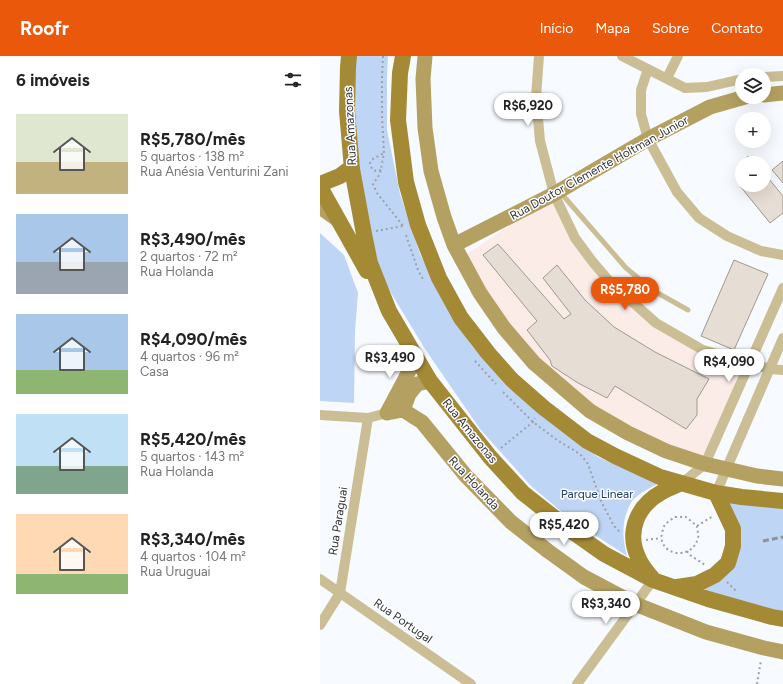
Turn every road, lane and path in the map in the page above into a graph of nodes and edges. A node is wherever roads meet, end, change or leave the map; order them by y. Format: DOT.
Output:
graph roads {
  1 [pos="349,56"];
  2 [pos="403,56"];
  3 [pos="425,56"];
  4 [pos="539,56"];
  5 [pos="622,56"];
  6 [pos="678,56"];
  7 [pos="648,69"];
  8 [pos="783,76"];
  9 [pos="771,77"];
  10 [pos="667,78"];
  11 [pos="735,81"];
  12 [pos="783,93"];
  13 [pos="771,94"];
  14 [pos="735,100"];
  15 [pos="648,139"];
  16 [pos="384,153"];
  17 [pos="352,167"];
  18 [pos="381,170"];
  19 [pos="320,185"];
  20 [pos="557,193"];
  21 [pos="320,207"];
  22 [pos="338,220"];
  23 [pos="418,225"];
  24 [pos="364,234"];
  25 [pos="454,245"];
  26 [pos="783,255"];
  27 [pos="783,288"];
  28 [pos="688,310"];
  29 [pos="389,311"];
  30 [pos="783,338"];
  31 [pos="416,357"];
  32 [pos="750,363"];
  33 [pos="770,369"];
  34 [pos="783,370"];
  35 [pos="430,381"];
  36 [pos="544,408"];
  37 [pos="403,410"];
  38 [pos="387,413"];
  39 [pos="320,415"];
  40 [pos="368,418"];
  41 [pos="490,457"];
  42 [pos="706,464"];
  43 [pos="726,469"];
  44 [pos="783,479"];
  45 [pos="682,483"];
  46 [pos="716,493"];
  47 [pos="783,501"];
  48 [pos="724,510"];
  49 [pos="697,526"];
  50 [pos="687,551"];
  51 [pos="717,573"];
  52 [pos="320,579"];
  53 [pos="653,580"];
  54 [pos="676,588"];
  55 [pos="340,593"];
  56 [pos="739,595"];
  57 [pos="635,604"];
  58 [pos="783,619"];
  59 [pos="320,624"];
  60 [pos="764,648"];
  61 [pos="783,652"];
  62 [pos="472,684"];
  63 [pos="577,684"];
  64 [pos="757,684"];
  1 -- 17 [label="main road, Rua Amazonas"];
  2 -- 23 [label="main road"];
  3 -- 25 [label="street"];
  4 -- 20 [label="street"];
  5 -- 7 [label="street"];
  6 -- 10 [label="street"];
  7 -- 10 [label="street"];
  7 -- 15 [label="street"];
  8 -- 9 [label="street"];
  10 -- 11 [label="street"];
  12 -- 13 [label="street"];
  14 -- 15 [label="street, Rua Doutor Clemente Holtman Junior"];
  15 -- 20 [label="street, Rua Doutor Clemente Holtman Junior"];
  15 -- 26 [label="street"];
  16 -- 18 [label="path"];
  17 -- 19 [label="main road"];
  17 -- 24 [label="main road, Rua Amazonas"];
  19 -- 22 [label="main road"];
  20 -- 25 [label="street, Rua Doutor Clemente Holtman Junior"];
  20 -- 28 [label="lane"];
  20 -- 32 [label="street"];
  21 -- 22 [label="street"];
  22 -- 29 [label="main road"];
  23 -- 24 [label="path"];
  23 -- 36 [label="main road"];
  24 -- 29 [label="main road, Rua Amazonas"];
  25 -- 42 [label="street"];
  27 -- 32 [label="street"];
  29 -- 31 [label="main road, Rua Amazonas"];
  30 -- 33 [label="street"];
  31 -- 35 [label="main road, Rua Amazonas"];
  31 -- 38 [label="street"];
  32 -- 33 [label="street"];
  32 -- 42 [label="street"];
  33 -- 34 [label="street"];
  33 -- 43 [label="street"];
  35 -- 37 [label="street"];
  35 -- 41 [label="main road, Rua Amazonas"];
  36 -- 41 [label="path"];
  36 -- 45 [label="main road"];
  37 -- 38 [label="street"];
  37 -- 57 [label="street, Rua Holanda"];
  38 -- 40 [label="street"];
  39 -- 40 [label="street"];
  40 -- 55 [label="street, Rua Paraguai"];
  41 -- 53 [label="main road, Rua Amazonas"];
  42 -- 43 [label="street"];
  42 -- 45 [label="street"];
  43 -- 44 [label="street"];
  43 -- 46 [label="street"];
  45 -- 46 [label="main road"];
  45 -- 53 [label="main road"];
  46 -- 47 [label="main road"];
  46 -- 48 [label="main road"];
  48 -- 49 [label="path"];
  48 -- 51 [label="main road"];
  49 -- 50 [label="path"];
  49 -- 50 [label="path"];
  50 -- 51 [label="path"];
  51 -- 54 [label="main road"];
  51 -- 56 [label="path"];
  52 -- 55 [label="street, Rua Portugal"];
  53 -- 54 [label="main road, Rua Amazonas"];
  53 -- 57 [label="street"];
  54 -- 58 [label="main road, Rua Amazonas"];
  55 -- 59 [label="street, Rua Paraguai"];
  55 -- 62 [label="street, Rua Portugal"];
  57 -- 60 [label="street, Rua Holanda"];
  57 -- 63 [label="street"];
  60 -- 61 [label="street, Rua Holanda"];
  60 -- 64 [label="path"];
}
